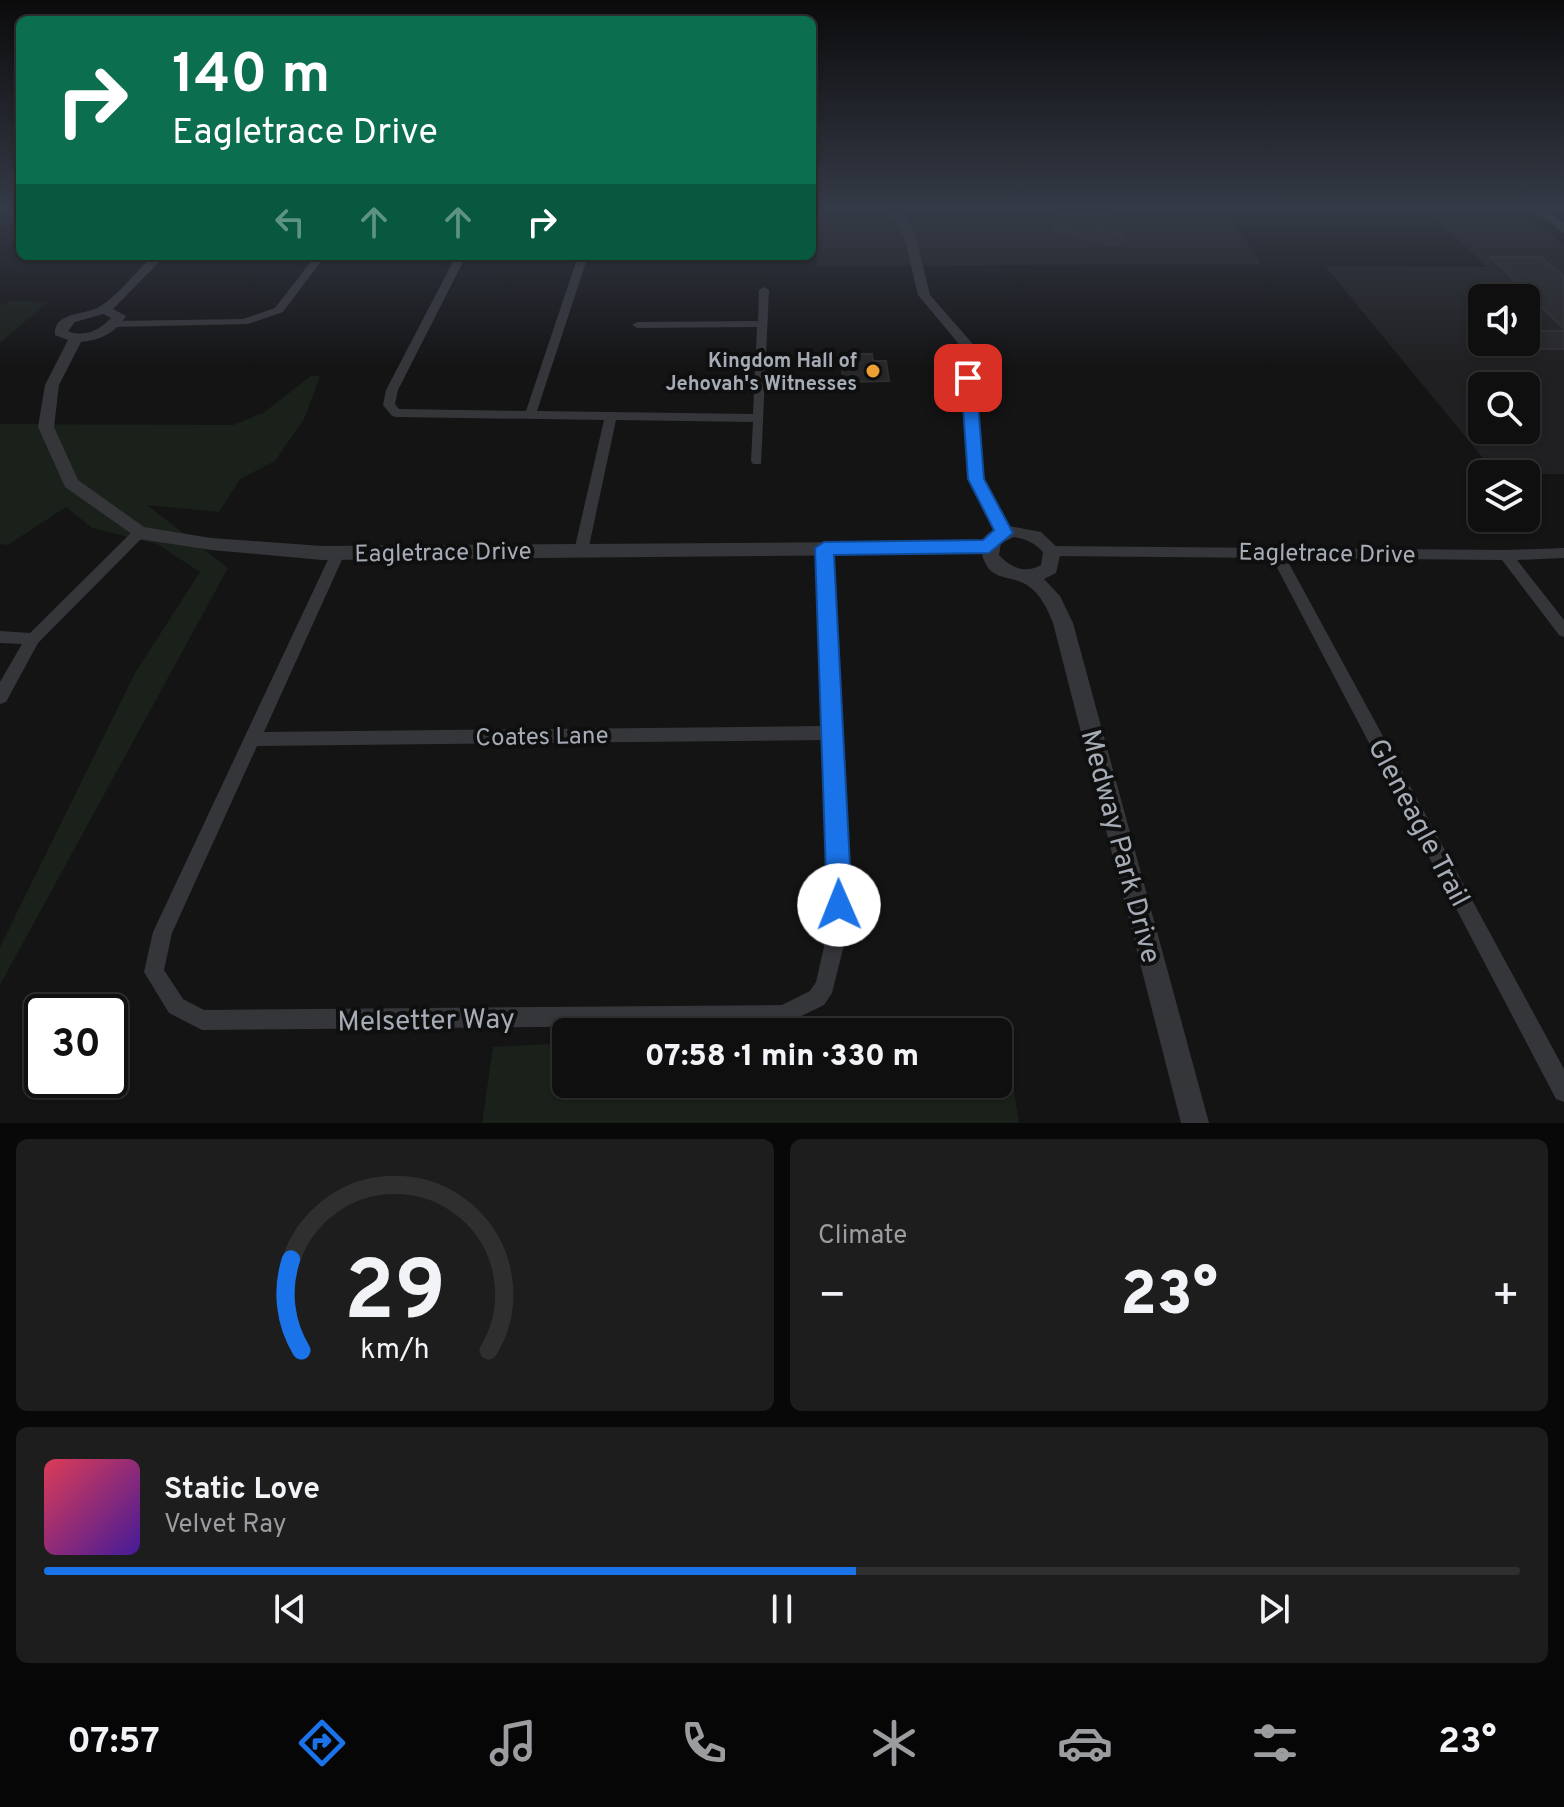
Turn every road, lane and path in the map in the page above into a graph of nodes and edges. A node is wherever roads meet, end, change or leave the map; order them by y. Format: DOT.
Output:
graph roads {
  1 [pos="153,261"];
  2 [pos="316,261"];
  3 [pos="458,261"];
  4 [pos="581,261"];
  5 [pos="916,261"];
  6 [pos="764,290"];
  7 [pos="104,310"];
  8 [pos="114,324"];
  9 [pos="763,324"];
  10 [pos="637,325"];
  11 [pos="76,338"];
  12 [pos="530,416"];
  13 [pos="611,417"];
  14 [pos="758,418"];
  15 [pos="757,461"];
  16 [pos="139,533"];
  17 [pos="1004,533"];
  18 [pos="989,547"];
  19 [pos="824,548"];
  20 [pos="581,551"];
  21 [pos="1052,551"];
  22 [pos="1276,552"];
  23 [pos="338,553"];
  24 [pos="1564,553"];
  25 [pos="1506,555"];
  26 [pos="1031,577"];
  27 [pos="1564,631"];
  28 [pos="0,637"];
  29 [pos="33,639"];
  30 [pos="0,697"];
  31 [pos="832,733"];
  32 [pos="252,739"];
  33 [pos="1564,1091"];
  34 [pos="1195,1123"];
  1 -- 7 [label="street"];
  2 -- 8 [label="street"];
  3 -- 12 [label="street"];
  4 -- 12 [label="street"];
  5 -- 17 [label="street"];
  6 -- 9 [label="street"];
  7 -- 8 [label="street"];
  7 -- 11 [label="street"];
  8 -- 11 [label="street"];
  9 -- 10 [label="street"];
  9 -- 14 [label="street"];
  11 -- 16 [label="street, Eagletrace Drive"];
  12 -- 13 [label="street"];
  13 -- 14 [label="street"];
  13 -- 20 [label="street"];
  14 -- 15 [label="street"];
  16 -- 23 [label="street, Eagletrace Drive"];
  16 -- 29 [label="street"];
  17 -- 18 [label="street"];
  17 -- 21 [label="street"];
  18 -- 19 [label="street, Eagletrace Drive"];
  18 -- 26 [label="street"];
  19 -- 20 [label="street, Eagletrace Drive"];
  19 -- 31 [label="street, Melsetter Way"];
  20 -- 23 [label="street, Eagletrace Drive"];
  21 -- 22 [label="street, Eagletrace Drive"];
  21 -- 26 [label="street"];
  22 -- 25 [label="street, Eagletrace Drive"];
  22 -- 33 [label="street, Gleneagle Trail"];
  23 -- 32 [label="street, Melsetter Way"];
  24 -- 25 [label="street, Eagletrace Drive"];
  25 -- 27 [label="street"];
  26 -- 34 [label="street, Medway Park Drive"];
  28 -- 29 [label="street"];
  29 -- 30 [label="street"];
  31 -- 32 [label="street, Coates Lane"];
  31 -- 32 [label="street, Melsetter Way"];
}
